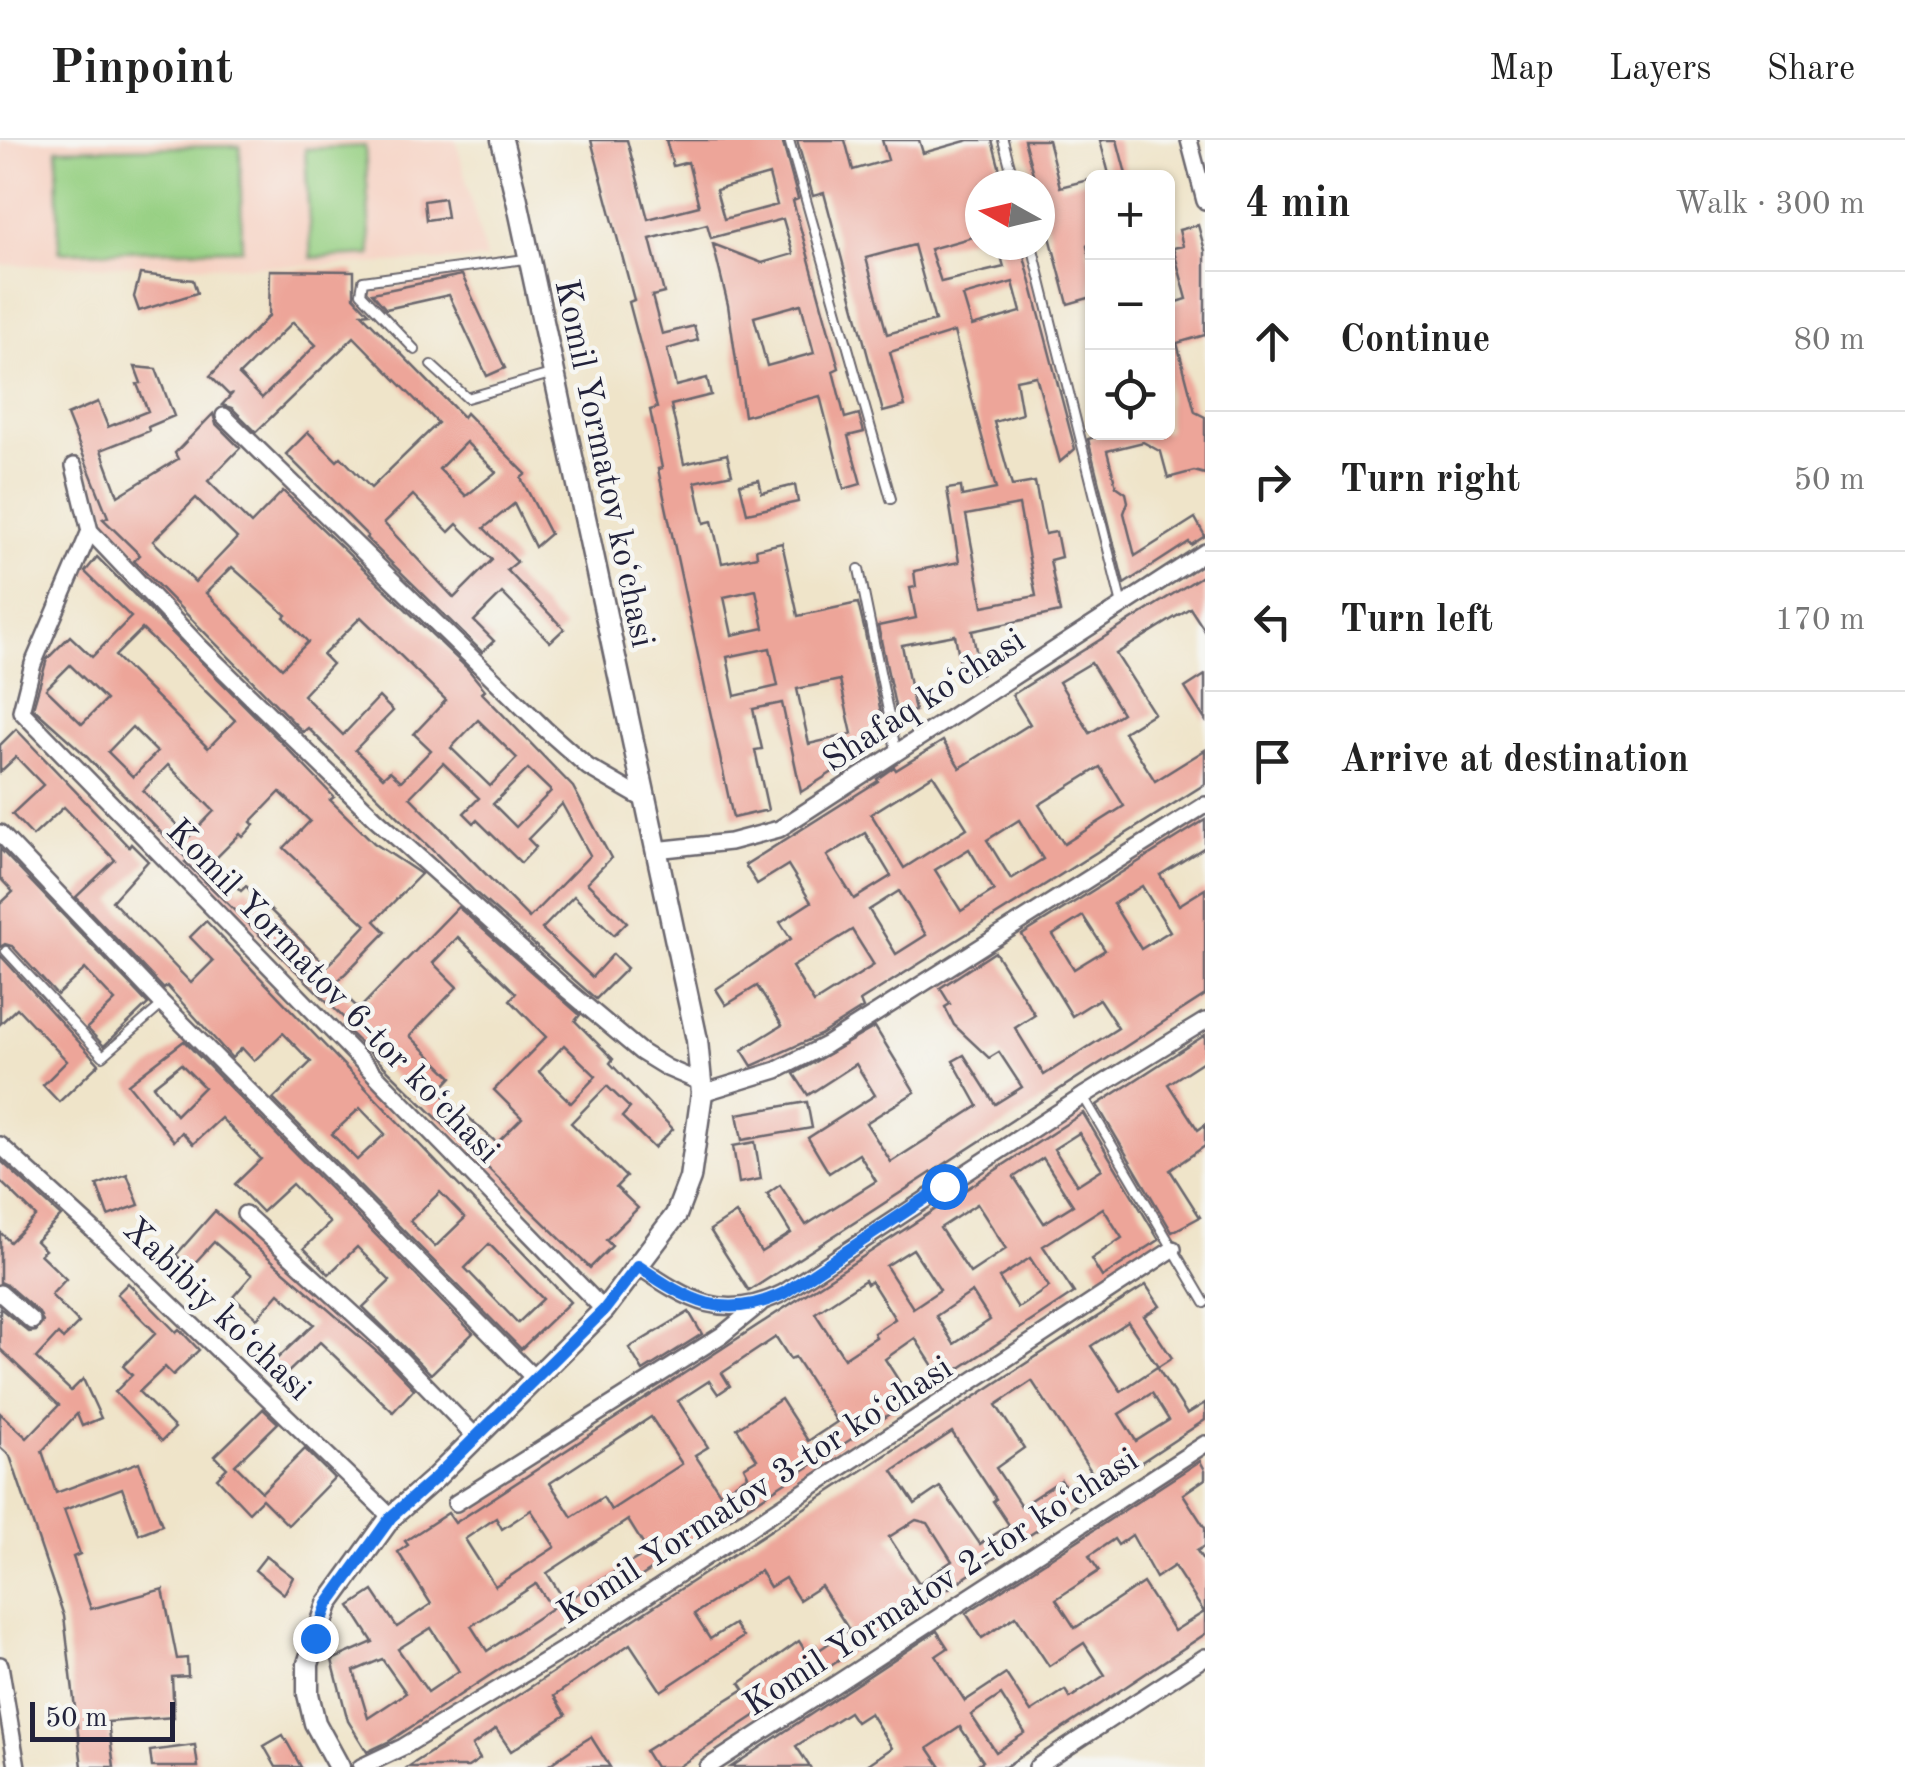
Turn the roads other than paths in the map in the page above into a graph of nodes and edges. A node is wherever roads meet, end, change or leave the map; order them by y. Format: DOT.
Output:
graph roads {
  1 [pos="502,140"];
  2 [pos="789,140"];
  3 [pos="1002,140"];
  4 [pos="1189,140"];
  5 [pos="1011,170"];
  6 [pos="1205,201"];
  7 [pos="530,259"];
  8 [pos="1036,260"];
  9 [pos="415,350"];
  10 [pos="431,366"];
  11 [pos="554,373"];
  12 [pos="224,416"];
  13 [pos="74,466"];
  14 [pos="891,499"];
  15 [pos="90,531"];
  16 [pos="1205,552"];
  17 [pos="859,569"];
  18 [pos="1122,605"];
  19 [pos="896,750"];
  20 [pos="644,800"];
  21 [pos="1205,804"];
  22 [pos="0,833"];
  23 [pos="655,850"];
  24 [pos="6,951"];
  25 [pos="163,1004"];
  26 [pos="1205,1021"];
  27 [pos="701,1087"];
  28 [pos="1083,1096"];
  29 [pos="0,1145"];
  30 [pos="245,1214"];
  31 [pos="1172,1249"];
  32 [pos="638,1266"];
  33 [pos="0,1294"];
  34 [pos="1205,1303"];
  35 [pos="760,1304"];
  36 [pos="604,1310"];
  37 [pos="32,1321"];
  38 [pos="534,1378"];
  39 [pos="475,1436"];
  40 [pos="1205,1444"];
  41 [pos="456,1503"];
  42 [pos="391,1517"];
  43 [pos="1205,1656"];
  44 [pos="0,1665"];
  45 [pos="17,1767"];
  46 [pos="339,1767"];
  47 [pos="362,1767"];
  48 [pos="708,1767"];
  49 [pos="1037,1767"];
  1 -- 7 [label="street, Komil Yormatov koʻchasi"];
  2 -- 14 [label="lane"];
  3 -- 5 [label="lane"];
  4 -- 6 [label="street"];
  7 -- 9 [label="lane"];
  7 -- 11 [label="street, Komil Yormatov koʻchasi"];
  8 -- 18 [label="lane"];
  10 -- 11 [label="lane"];
  11 -- 20 [label="street, Komil Yormatov koʻchasi"];
  12 -- 20 [label="street"];
  13 -- 15 [label="street"];
  15 -- 27 [label="street"];
  15 -- 36 [label="street, Komil Yormatov 6-tor koʻchasi"];
  16 -- 18 [label="street, Shafaq koʻchasi"];
  17 -- 19 [label="lane"];
  18 -- 19 [label="street, Shafaq koʻchasi"];
  19 -- 23 [label="street, Shafaq koʻchasi"];
  20 -- 23 [label="street, Komil Yormatov koʻchasi"];
  21 -- 27 [label="street"];
  22 -- 25 [label="street"];
  23 -- 27 [label="street, Komil Yormatov koʻchasi"];
  24 -- 25 [label="lane"];
  25 -- 38 [label="street"];
  26 -- 28 [label="street"];
  27 -- 32 [label="street, Komil Yormatov koʻchasi"];
  28 -- 31 [label="lane"];
  28 -- 35 [label="street"];
  29 -- 42 [label="street, Xabibiy koʻchasi"];
  30 -- 39 [label="street"];
  31 -- 34 [label="lane"];
  31 -- 47 [label="street, Komil Yormatov 3-tor koʻchasi"];
  32 -- 35 [label="street"];
  32 -- 36 [label="street, Komil Yormatov koʻchasi"];
  33 -- 37 [label="street"];
  35 -- 41 [label="street"];
  36 -- 38 [label="street, Komil Yormatov koʻchasi"];
  38 -- 39 [label="street, Komil Yormatov koʻchasi"];
  39 -- 42 [label="street, Komil Yormatov koʻchasi"];
  40 -- 48 [label="street, Komil Yormatov 2-tor koʻchasi"];
  42 -- 46 [label="street, Komil Yormatov koʻchasi"];
  43 -- 49 [label="street"];
  44 -- 45 [label="street"];
}
